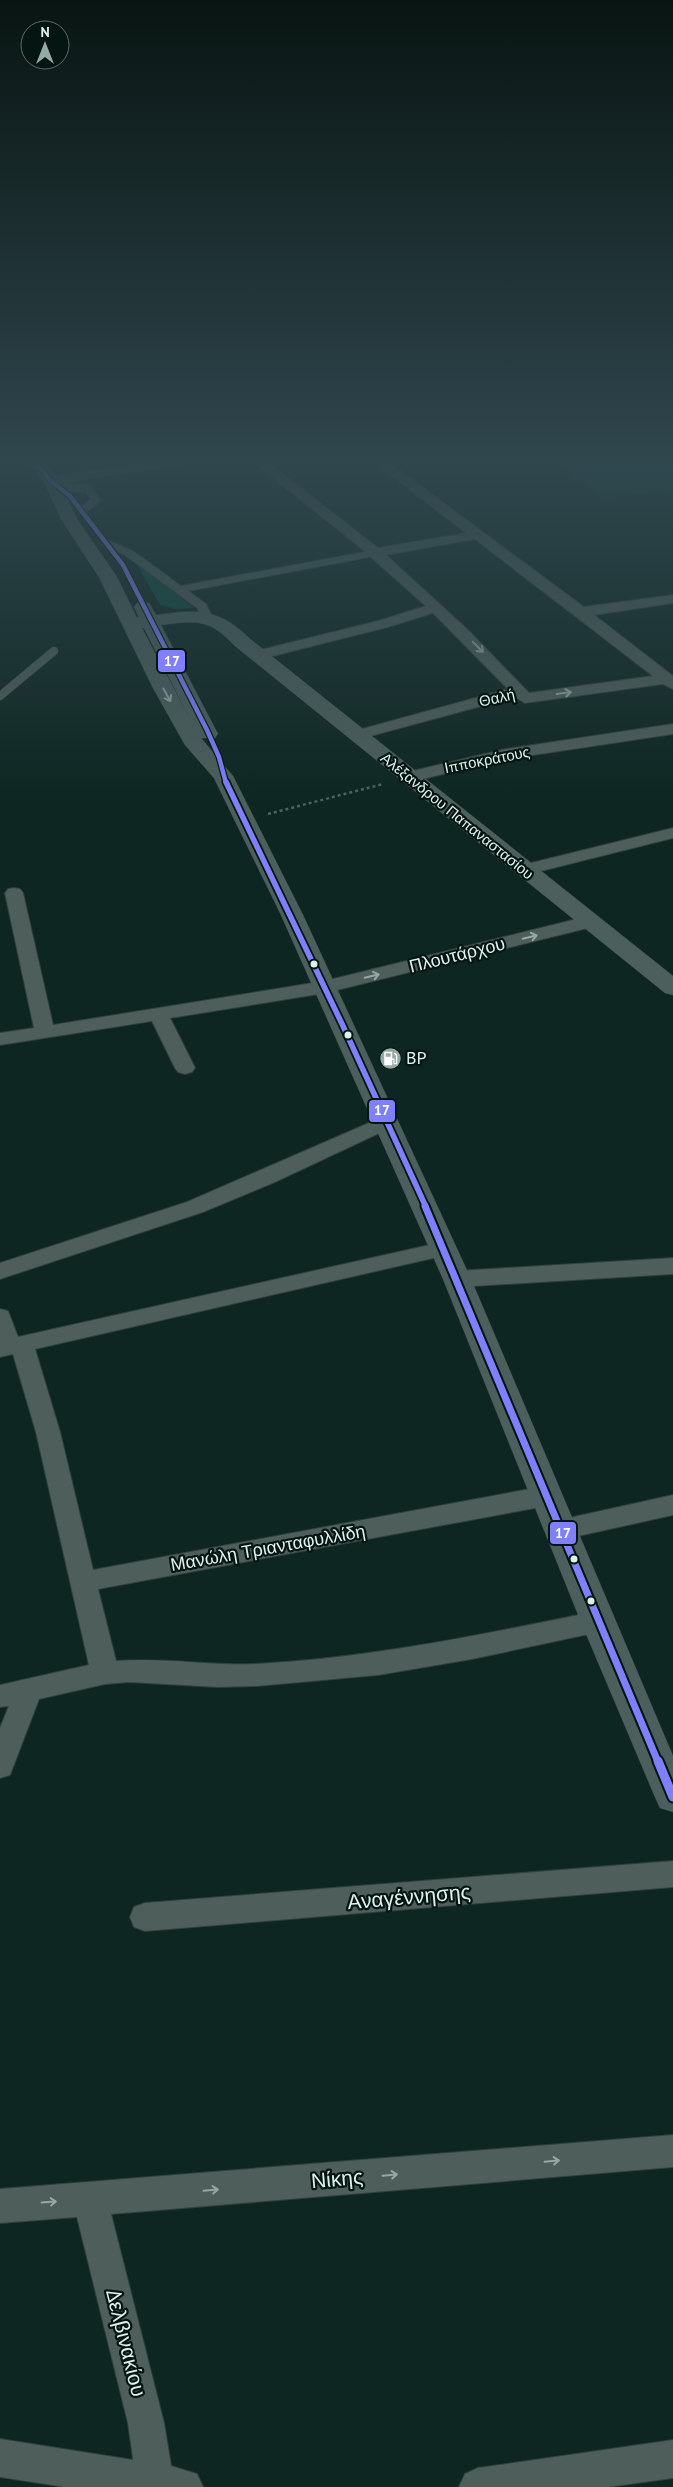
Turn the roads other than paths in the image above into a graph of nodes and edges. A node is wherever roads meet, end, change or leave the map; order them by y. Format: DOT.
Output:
graph roads {
  1 [pos="106,574"];
  2 [pos="129,574"];
  3 [pos="158,574"];
  4 [pos="260,574"];
  5 [pos="398,574"];
  6 [pos="530,574"];
  7 [pos="179,589"];
  8 [pos="673,599"];
  9 [pos="434,608"];
  10 [pos="581,612"];
  11 [pos="208,619"];
  12 [pos="134,630"];
  13 [pos="168,635"];
  14 [pos="235,640"];
  15 [pos="54,651"];
  16 [pos="257,655"];
  17 [pos="670,682"];
  18 [pos="519,690"];
  19 [pos="0,696"];
  20 [pos="673,729"];
  21 [pos="357,735"];
  22 [pos="223,776"];
  23 [pos="410,777"];
  24 [pos="673,833"];
  25 [pos="525,870"];
  26 [pos="14,893"];
  27 [pos="588,922"];
  28 [pos="325,987"];
  29 [pos="673,988"];
  30 [pos="158,1013"];
  31 [pos="45,1032"];
  32 [pos="0,1039"];
  33 [pos="185,1068"];
  34 [pos="385,1122"];
  35 [pos="443,1249"];
  36 [pos="673,1266"];
  37 [pos="0,1272"];
  38 [pos="457,1279"];
  39 [pos="0,1317"];
  40 [pos="11,1347"];
  41 [pos="546,1496"];
  42 [pos="673,1505"];
  43 [pos="560,1530"];
  44 [pos="83,1582"];
  45 [pos="598,1622"];
  46 [pos="105,1673"];
  47 [pos="29,1689"];
  48 [pos="0,1696"];
  49 [pos="0,1766"];
  50 [pos="673,1797"];
  51 [pos="673,1874"];
  52 [pos="145,1917"];
  53 [pos="673,2151"];
  54 [pos="90,2200"];
  55 [pos="0,2206"];
  56 [pos="0,2458"];
  57 [pos="673,2459"];
  58 [pos="163,2485"];
  59 [pos="478,2487"];
  1 -- 12 [label="main road"];
  2 -- 13 [label="main road"];
  3 -- 7 [label="street"];
  4 -- 7 [label="street"];
  5 -- 9 [label="street"];
  6 -- 10 [label="street"];
  7 -- 11 [label="street"];
  8 -- 10 [label="street"];
  9 -- 16 [label="street"];
  9 -- 18 [label="street, one-way"];
  10 -- 17 [label="street"];
  11 -- 13 [label="main road, Αλέξανδρου Παπαναστασίου"];
  11 -- 14 [label="main road, Αλέξανδρου Παπαναστασίου"];
  12 -- 13 [label="main road, Αλέξανδρου Παπαναστασίου"];
  12 -- 22 [label="main road, one-way"];
  13 -- 14 [label="main road"];
  13 -- 14 [label="main road, Αλέξανδρου Παπαναστασίου"];
  13 -- 22 [label="main road"];
  14 -- 16 [label="main road, Αλέξανδρου Παπαναστασίου"];
  15 -- 19 [label="lane"];
  16 -- 21 [label="main road, Αλέξανδρου Παπαναστασίου"];
  18 -- 17 [label="street, Θαλή, one-way"];
  18 -- 21 [label="street, Θαλή"];
  20 -- 23 [label="street, Ιπποκράτους"];
  21 -- 23 [label="main road, Αλέξανδρου Παπαναστασίου"];
  22 -- 28 [label="main road"];
  23 -- 25 [label="main road, Αλέξανδρου Παπαναστασίου"];
  24 -- 25 [label="street"];
  25 -- 27 [label="main road, Αλέξανδρου Παπαναστασίου"];
  26 -- 31 [label="street"];
  28 -- 27 [label="street, Πλουτάρχου, one-way"];
  27 -- 29 [label="main road, Αλέξανδρου Παπαναστασίου"];
  28 -- 30 [label="street, Πλουτάρχου"];
  28 -- 34 [label="main road"];
  30 -- 31 [label="street, Πλουτάρχου"];
  30 -- 33 [label="street"];
  31 -- 32 [label="street, Πλουτάρχου"];
  34 -- 35 [label="main road"];
  34 -- 37 [label="street"];
  35 -- 38 [label="main road"];
  35 -- 40 [label="street"];
  36 -- 38 [label="street"];
  38 -- 41 [label="main road"];
  39 -- 40 [label="street"];
  40 -- 44 [label="street"];
  41 -- 43 [label="main road"];
  41 -- 44 [label="street, Μανώλη Τριανταφυλλίδη"];
  42 -- 43 [label="street"];
  43 -- 45 [label="main road"];
  44 -- 46 [label="street"];
  45 -- 46 [label="street"];
  45 -- 50 [label="main road"];
  46 -- 47 [label="street"];
  47 -- 48 [label="street"];
  47 -- 49 [label="street"];
  51 -- 52 [label="street, Αναγέννησης"];
  54 -- 53 [label="street, Νίκης, one-way"];
  55 -- 54 [label="street, Νίκης, one-way"];
  54 -- 58 [label="street, Δελβινακίου"];
  56 -- 58 [label="street"];
  57 -- 59 [label="street"];
}
